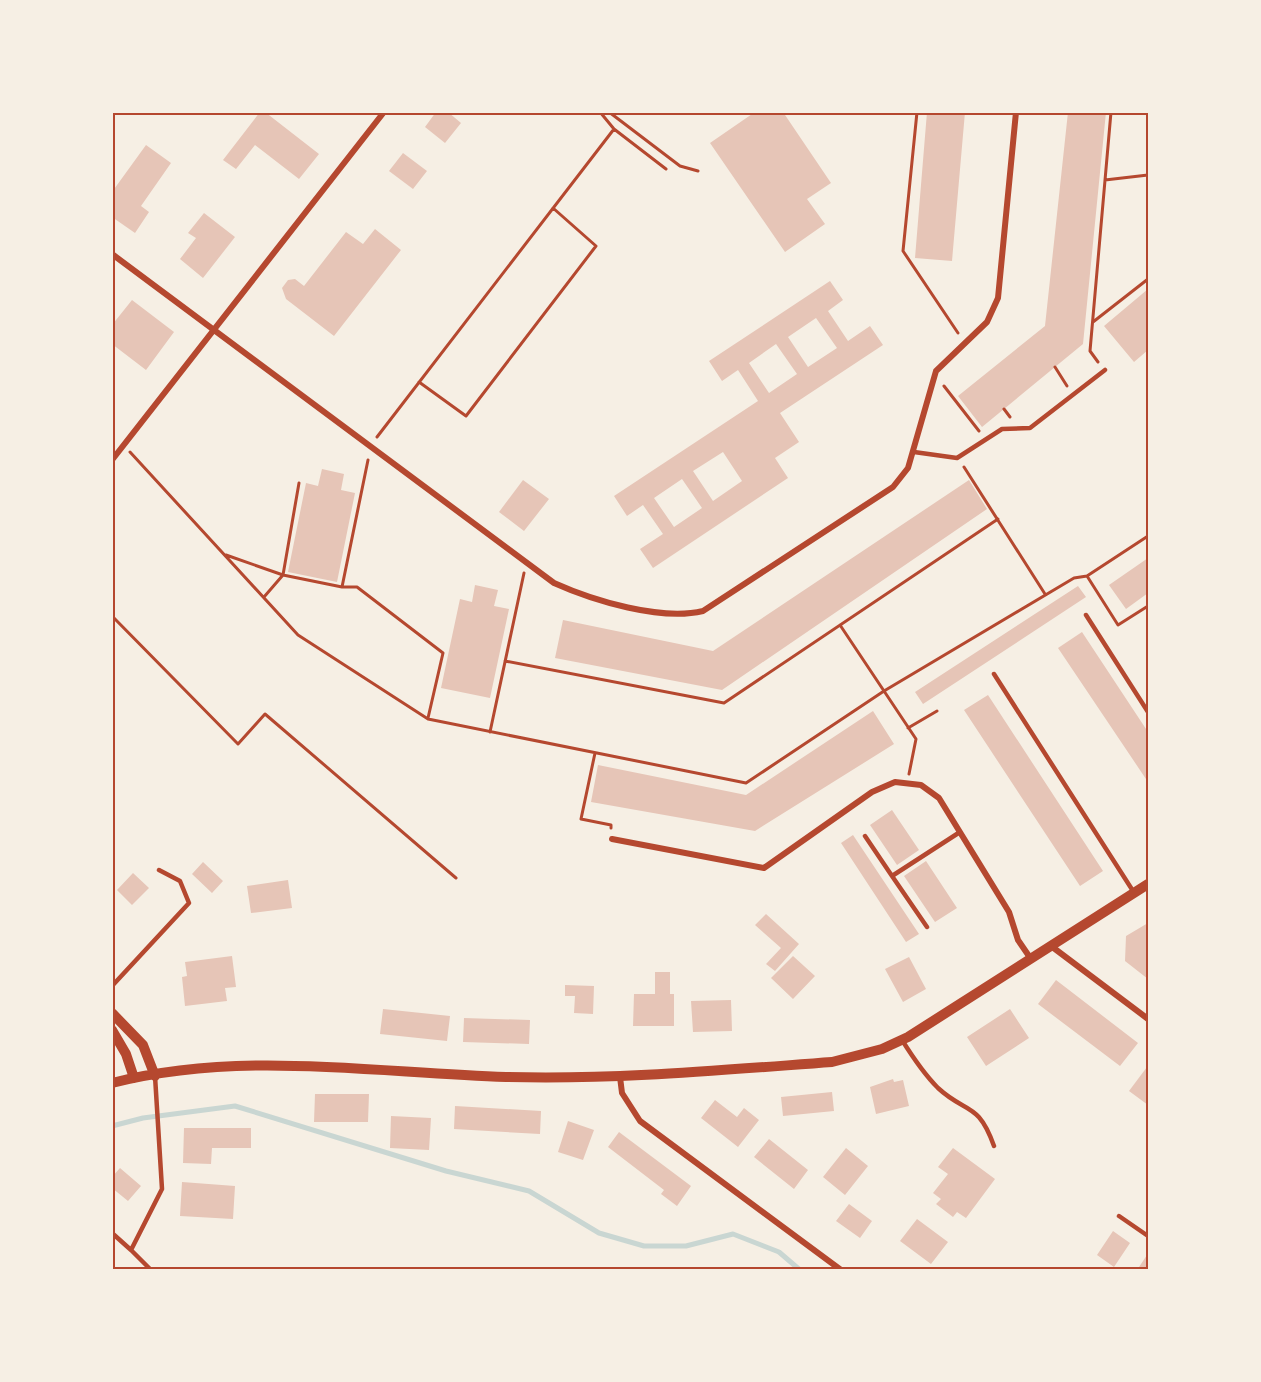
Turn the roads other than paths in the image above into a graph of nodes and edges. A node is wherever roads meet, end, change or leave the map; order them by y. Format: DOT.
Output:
graph roads {
  1 [pos="384,112"];
  2 [pos="1016,112"];
  3 [pos="112,254"];
  4 [pos="215,329"];
  5 [pos="1105,370"];
  6 [pos="914,452"];
  7 [pos="112,460"];
  8 [pos="1086,615"];
  9 [pos="994,674"];
  10 [pos="1149,712"];
  11 [pos="960,832"];
  12 [pos="865,836"];
  13 [pos="612,839"];
  14 [pos="159,870"];
  15 [pos="892,876"];
  16 [pos="1149,884"];
  17 [pos="1134,893"];
  18 [pos="927,927"];
  19 [pos="1051,946"];
  20 [pos="1031,959"];
  21 [pos="112,986"];
  22 [pos="112,1013"];
  23 [pos="1149,1019"];
  24 [pos="112,1030"];
  25 [pos="902,1040"];
  26 [pos="155,1076"];
  27 [pos="620,1077"];
  28 [pos="134,1078"];
  29 [pos="112,1083"];
  30 [pos="994,1146"];
  31 [pos="1119,1216"];
  32 [pos="112,1233"];
  33 [pos="1149,1236"];
  34 [pos="131,1250"];
  35 [pos="151,1269"];
  36 [pos="841,1269"];
  1 -- 4 [label="street"];
  2 -- 6 [label="street"];
  3 -- 4 [label="street"];
  4 -- 6 [label="street"];
  4 -- 7 [label="street"];
  5 -- 6 [label="lane"];
  8 -- 10 [label="lane"];
  9 -- 17 [label="lane"];
  11 -- 13 [label="street"];
  11 -- 15 [label="lane"];
  11 -- 20 [label="street"];
  12 -- 15 [label="lane"];
  14 -- 21 [label="lane"];
  15 -- 18 [label="lane"];
  16 -- 17 [label="street"];
  17 -- 19 [label="street"];
  19 -- 20 [label="street"];
  19 -- 23 [label="street"];
  20 -- 25 [label="street"];
  22 -- 26 [label="street"];
  24 -- 28 [label="street"];
  25 -- 27 [label="street"];
  25 -- 30 [label="lane"];
  26 -- 27 [label="street"];
  26 -- 28 [label="street"];
  26 -- 34 [label="lane"];
  27 -- 36 [label="street"];
  28 -- 29 [label="street"];
  31 -- 33 [label="lane"];
  32 -- 34 [label="lane"];
  34 -- 35 [label="lane"];
}
